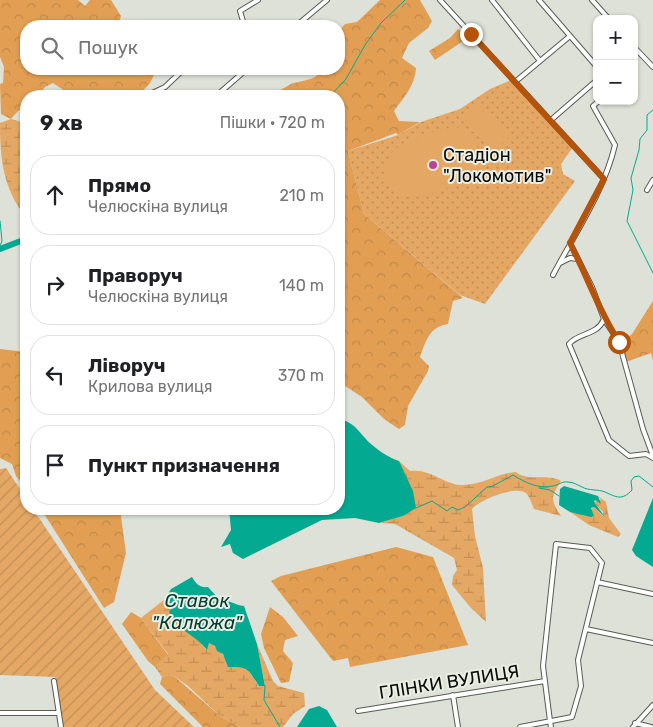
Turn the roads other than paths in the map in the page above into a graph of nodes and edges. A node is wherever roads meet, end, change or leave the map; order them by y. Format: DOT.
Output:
graph roads {
  1 [pos="258,0"];
  2 [pos="327,0"];
  3 [pos="440,0"];
  4 [pos="492,0"];
  5 [pos="539,0"];
  6 [pos="592,0"];
  7 [pos="605,15"];
  8 [pos="243,20"];
  9 [pos="303,20"];
  10 [pos="570,36"];
  11 [pos="638,51"];
  12 [pos="540,61"];
  13 [pos="593,62"];
  14 [pos="653,67"];
  15 [pos="177,75"];
  16 [pos="240,75"];
  17 [pos="515,82"];
  18 [pos="593,83"];
  19 [pos="157,90"];
  20 [pos="223,90"];
  21 [pos="594,105"];
  22 [pos="551,120"];
  23 [pos="604,179"];
  24 [pos="653,180"];
  25 [pos="647,190"];
  26 [pos="570,243"];
  27 [pos="578,259"];
  28 [pos="560,263"];
  29 [pos="553,275"];
  30 [pos="604,319"];
  31 [pos="650,447"];
  32 [pos="646,454"];
  33 [pos="653,457"];
  34 [pos="597,582"];
  35 [pos="653,594"];
  36 [pos="586,629"];
  37 [pos="653,642"];
  38 [pos="54,681"];
  39 [pos="544,682"];
  40 [pos="453,695"];
  41 [pos="653,705"];
  42 [pos="358,710"];
  43 [pos="0,713"];
  44 [pos="59,713"];
  45 [pos="550,721"];
  46 [pos="634,725"];
  47 [pos="61,727"];
  48 [pos="458,727"];
  49 [pos="520,727"];
  50 [pos="551,727"];
  51 [pos="651,727"];
  1 -- 8 [label="street"];
  2 -- 9 [label="street"];
  3 -- 17 [label="street"];
  4 -- 12 [label="street"];
  5 -- 10 [label="street"];
  6 -- 7 [label="street"];
  10 -- 12 [label="street"];
  10 -- 13 [label="street"];
  11 -- 14 [label="street"];
  12 -- 17 [label="street"];
  15 -- 19 [label="street"];
  16 -- 20 [label="street"];
  17 -- 22 [label="street"];
  18 -- 22 [label="street"];
  21 -- 23 [label="street"];
  22 -- 23 [label="street"];
  23 -- 26 [label="street"];
  24 -- 25 [label="street"];
  26 -- 27 [label="street"];
  26 -- 28 [label="street"];
  27 -- 28 [label="street"];
  27 -- 30 [label="street"];
  28 -- 29 [label="street"];
  30 -- 31 [label="street"];
  30 -- 32 [label="street"];
  31 -- 32 [label="street"];
  31 -- 33 [label="street"];
  32 -- 33 [label="street"];
  34 -- 35 [label="street"];
  34 -- 36 [label="street"];
  34 -- 39 [label="street"];
  36 -- 37 [label="street"];
  36 -- 45 [label="street"];
  38 -- 44 [label="street"];
  39 -- 40 [label="street, ГЛІНКИ ВУЛИЦЯ"];
  39 -- 45 [label="street"];
  40 -- 42 [label="street, ГЛІНКИ ВУЛИЦЯ"];
  40 -- 48 [label="street"];
  41 -- 46 [label="street"];
  43 -- 44 [label="street"];
  44 -- 47 [label="street"];
  45 -- 49 [label="street"];
  45 -- 50 [label="street"];
  46 -- 51 [label="street"];
}
